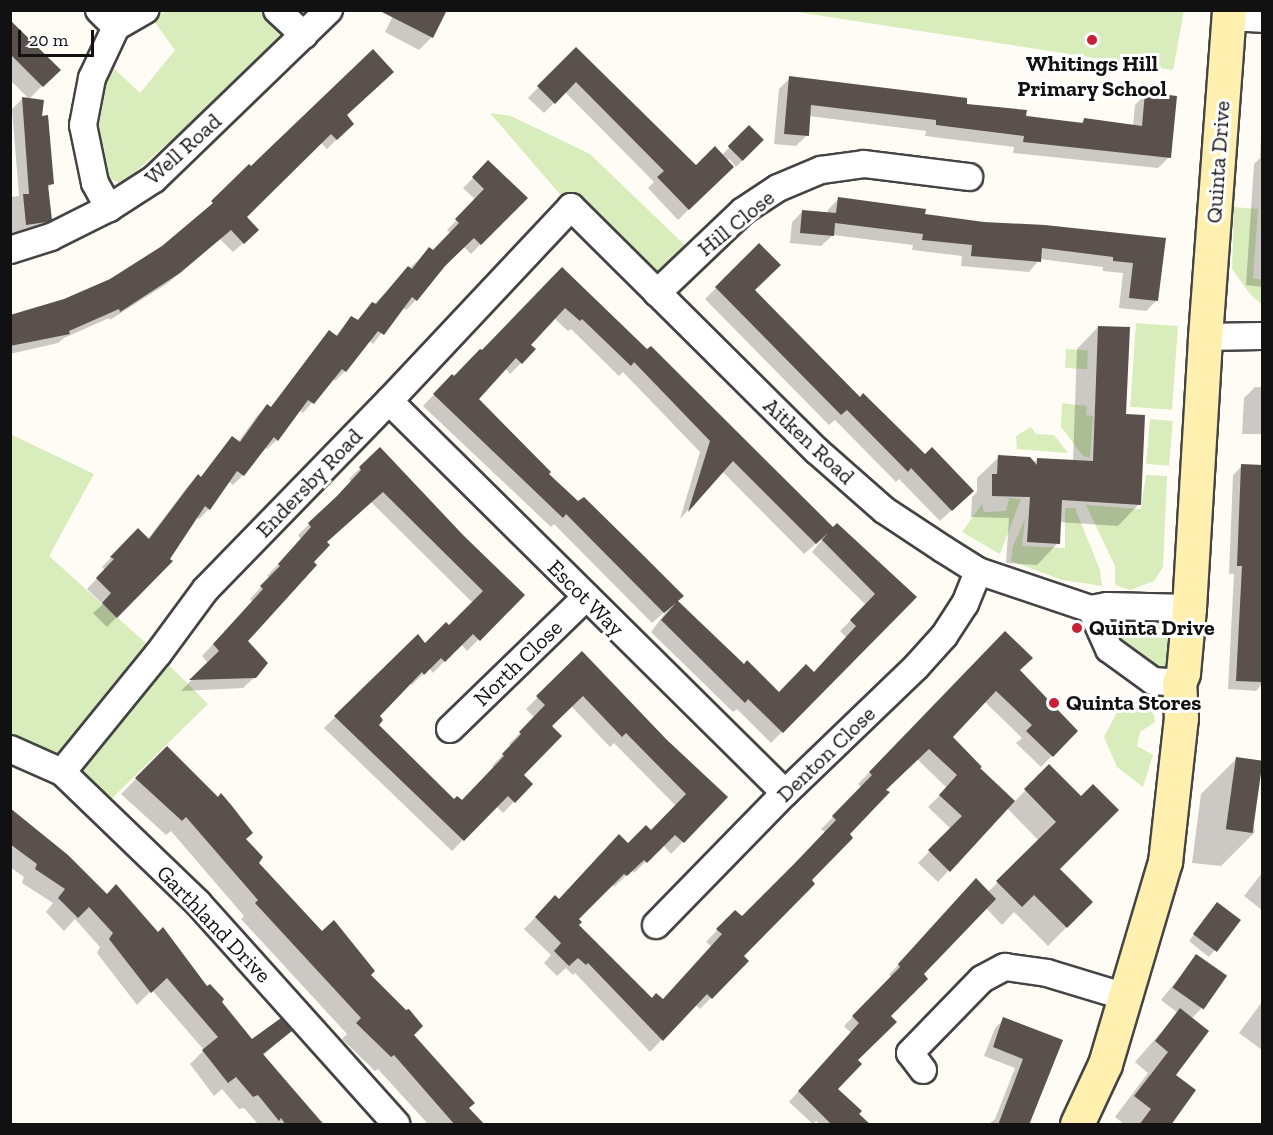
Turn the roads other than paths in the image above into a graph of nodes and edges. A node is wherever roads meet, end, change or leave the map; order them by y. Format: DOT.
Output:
graph roads {
  1 [pos="146,10"];
  2 [pos="277,10"];
  3 [pos="329,10"];
  4 [pos="1228,14"];
  5 [pos="108,19"];
  6 [pos="1263,19"];
  7 [pos="304,35"];
  8 [pos="969,177"];
  9 [pos="109,207"];
  10 [pos="571,207"];
  11 [pos="10,250"];
  12 [pos="657,293"];
  13 [pos="1263,336"];
  14 [pos="1205,337"];
  15 [pos="389,401"];
  16 [pos="978,571"];
  17 [pos="586,597"];
  18 [pos="1190,608"];
  19 [pos="1091,609"];
  20 [pos="1179,683"];
  21 [pos="450,729"];
  22 [pos="10,749"];
  23 [pos="62,772"];
  24 [pos="785,793"];
  25 [pos="656,925"];
  26 [pos="1126,997"];
  27 [pos="922,1070"];
  28 [pos="396,1125"];
  29 [pos="1077,1125"];
  1 -- 5 [label="street"];
  2 -- 7 [label="street"];
  3 -- 7 [label="street, Well Road"];
  4 -- 6 [label="street"];
  4 -- 14 [label="street, Quinta Drive"];
  5 -- 9 [label="street"];
  7 -- 9 [label="street, Well Road"];
  8 -- 12 [label="street, Hill Close"];
  9 -- 11 [label="street, Well Road"];
  10 -- 12 [label="street, Aitken Road"];
  10 -- 15 [label="street, Endersby Road"];
  12 -- 16 [label="street, Aitken Road"];
  13 -- 14 [label="street"];
  14 -- 18 [label="street, Quinta Drive"];
  15 -- 17 [label="street, Escot Way"];
  15 -- 23 [label="street, Endersby Road"];
  16 -- 19 [label="street, Aitken Road"];
  16 -- 24 [label="street, Denton Close"];
  17 -- 21 [label="street, North Close"];
  17 -- 24 [label="street, Escot Way"];
  18 -- 19 [label="street, Aitken Road"];
  18 -- 20 [label="street, Quinta Drive"];
  19 -- 20 [label="street"];
  20 -- 26 [label="street, Quinta Drive"];
  22 -- 23 [label="street, Garthland Drive"];
  23 -- 28 [label="street, Garthland Drive"];
  24 -- 25 [label="street, Denton Close"];
  26 -- 27 [label="street"];
  26 -- 29 [label="street, Quinta Drive"];
}
